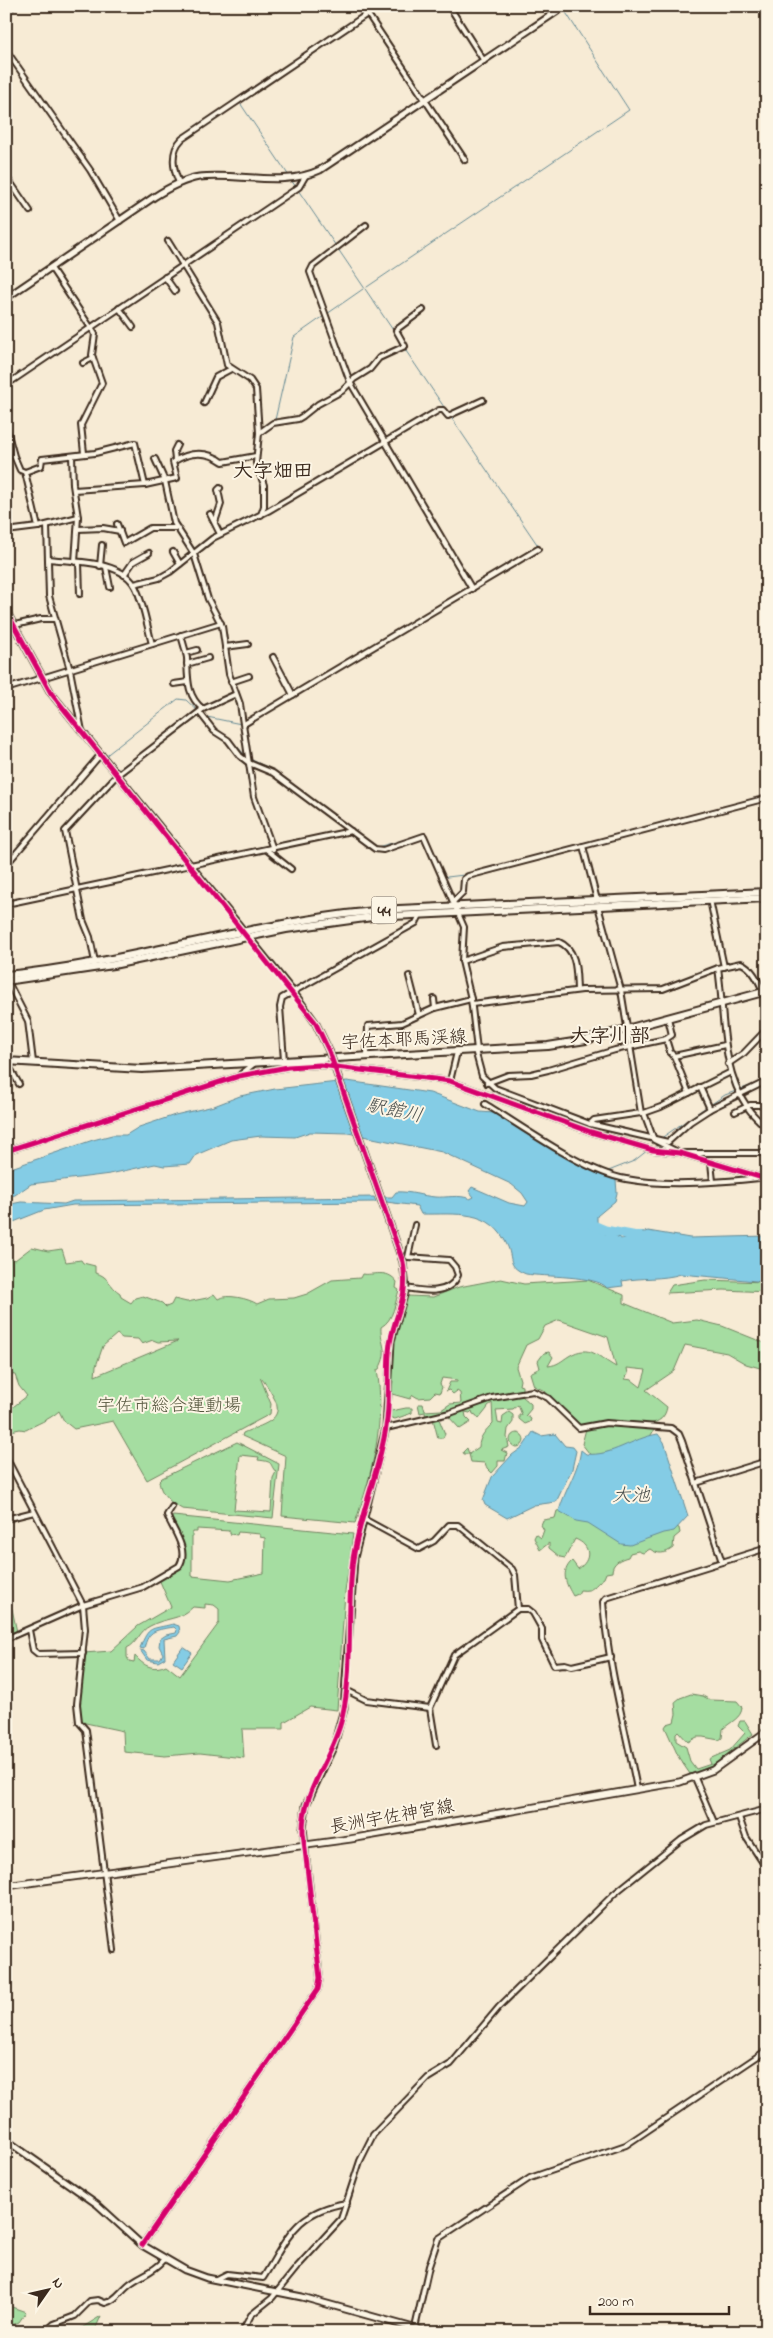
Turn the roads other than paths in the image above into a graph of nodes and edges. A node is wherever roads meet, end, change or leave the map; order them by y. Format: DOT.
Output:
graph roads {
  1 [pos="13,6"];
  2 [pos="356,6"];
  3 [pos="379,6"];
  4 [pos="449,6"];
  5 [pos="565,6"];
  6 [pos="6,11"];
  7 [pos="367,14"];
  8 [pos="6,50"];
  9 [pos="484,61"];
  10 [pos="425,100"];
  11 [pos="465,160"];
  12 [pos="6,176"];
  13 [pos="306,176"];
  14 [pos="179,183"];
  15 [pos="30,211"];
  16 [pos="120,221"];
  17 [pos="366,226"];
  18 [pos="168,241"];
  19 [pos="183,265"];
  20 [pos="51,268"];
  21 [pos="166,277"];
  22 [pos="175,292"];
  23 [pos="6,298"];
  24 [pos="119,308"];
  25 [pos="424,310"];
  26 [pos="92,326"];
  27 [pos="133,327"];
  28 [pos="93,358"];
  29 [pos="83,363"];
  30 [pos="231,369"];
  31 [pos="350,382"];
  32 [pos="6,385"];
  33 [pos="483,400"];
  34 [pos="204,403"];
  35 [pos="6,427"];
  36 [pos="259,434"];
  37 [pos="385,442"];
  38 [pos="177,445"];
  39 [pos="84,453"];
  40 [pos="72,456"];
  41 [pos="256,456"];
  42 [pos="156,459"];
  43 [pos="175,460"];
  44 [pos="25,472"];
  45 [pos="165,481"];
  46 [pos="145,485"];
  47 [pos="220,488"];
  48 [pos="74,490"];
  49 [pos="210,514"];
  50 [pos="260,515"];
  51 [pos="78,517"];
  52 [pos="214,522"];
  53 [pos="117,524"];
  54 [pos="47,525"];
  55 [pos="38,527"];
  56 [pos="177,528"];
  57 [pos="78,529"];
  58 [pos="6,531"];
  59 [pos="120,531"];
  60 [pos="220,534"];
  61 [pos="102,545"];
  62 [pos="538,550"];
  63 [pos="173,552"];
  64 [pos="148,554"];
  65 [pos="194,554"];
  66 [pos="48,559"];
  67 [pos="77,562"];
  68 [pos="180,564"];
  69 [pos="100,566"];
  70 [pos="106,567"];
  71 [pos="124,575"];
  72 [pos="134,584"];
  73 [pos="110,587"];
  74 [pos="472,589"];
  75 [pos="80,594"];
  76 [pos="6,611"];
  77 [pos="55,619"];
  78 [pos="221,623"];
  79 [pos="15,627"];
  80 [pos="6,628"];
  81 [pos="181,635"];
  82 [pos="152,644"];
  83 [pos="248,644"];
  84 [pos="224,647"];
  85 [pos="197,650"];
  86 [pos="186,652"];
  87 [pos="273,657"];
  88 [pos="208,658"];
  89 [pos="187,664"];
  90 [pos="70,670"];
  91 [pos="248,676"];
  92 [pos="42,680"];
  93 [pos="188,682"];
  94 [pos="231,682"];
  95 [pos="174,684"];
  96 [pos="6,689"];
  97 [pos="236,694"];
  98 [pos="293,695"];
  99 [pos="202,711"];
  100 [pos="244,724"];
  101 [pos="82,731"];
  102 [pos="101,754"];
  103 [pos="249,762"];
  104 [pos="117,775"];
  105 [pos="767,798"];
  106 [pos="351,831"];
  107 [pos="583,846"];
  108 [pos="273,849"];
  109 [pos="267,850"];
  110 [pos="6,865"];
  111 [pos="190,866"];
  112 [pos="291,869"];
  113 [pos="76,890"];
  114 [pos="767,892"];
  115 [pos="710,897"];
  116 [pos="767,898"];
  117 [pos="598,903"];
  118 [pos="6,904"];
  119 [pos="455,907"];
  120 [pos="419,911"];
  121 [pos="245,934"];
  122 [pos="462,960"];
  123 [pos="95,962"];
  124 [pos="724,967"];
  125 [pos="718,968"];
  126 [pos="6,975"];
  127 [pos="410,976"];
  128 [pos="6,980"];
  129 [pos="577,990"];
  130 [pos="621,990"];
  131 [pos="293,992"];
  132 [pos="765,992"];
  133 [pos="434,999"];
  134 [pos="472,1001"];
  135 [pos="767,1002"];
  136 [pos="723,1004"];
  137 [pos="435,1008"];
  138 [pos="419,1015"];
  139 [pos="668,1018"];
  140 [pos="628,1029"];
  141 [pos="767,1029"];
  142 [pos="666,1039"];
  143 [pos="725,1045"];
  144 [pos="631,1047"];
  145 [pos="476,1050"];
  146 [pos="457,1052"];
  147 [pos="367,1056"];
  148 [pos="674,1056"];
  149 [pos="284,1060"];
  150 [pos="6,1061"];
  151 [pos="33,1062"];
  152 [pos="257,1062"];
  153 [pos="728,1064"];
  154 [pos="730,1072"];
  155 [pos="239,1076"];
  156 [pos="450,1081"];
  157 [pos="767,1081"];
  158 [pos="487,1083"];
  159 [pos="19,1084"];
  160 [pos="700,1087"];
  161 [pos="689,1093"];
  162 [pos="739,1093"];
  163 [pos="485,1104"];
  164 [pos="767,1105"];
  165 [pos="746,1106"];
  166 [pos="710,1110"];
  167 [pos="735,1112"];
  168 [pos="642,1113"];
  169 [pos="590,1124"];
  170 [pos="767,1128"];
  171 [pos="654,1140"];
  172 [pos="6,1151"];
  173 [pos="767,1152"];
  174 [pos="680,1153"];
  175 [pos="711,1163"];
  176 [pos="765,1178"];
  177 [pos="713,1181"];
  178 [pos="415,1225"];
  179 [pos="406,1288"];
  180 [pos="386,1428"];
  181 [pos="6,1457"];
  182 [pos="767,1461"];
  183 [pos="696,1483"];
  184 [pos="172,1507"];
  185 [pos="34,1512"];
  186 [pos="362,1518"];
  187 [pos="6,1519"];
  188 [pos="767,1548"];
  189 [pos="722,1562"];
  190 [pos="83,1605"];
  191 [pos="518,1609"];
  192 [pos="29,1630"];
  193 [pos="6,1638"];
  194 [pos="83,1653"];
  195 [pos="611,1657"];
  196 [pos="346,1690"];
  197 [pos="430,1708"];
  198 [pos="767,1731"];
  199 [pos="436,1745"];
  200 [pos="695,1778"];
  201 [pos="637,1789"];
  202 [pos="767,1808"];
  203 [pos="739,1817"];
  204 [pos="714,1822"];
  205 [pos="305,1846"];
  206 [pos="767,1869"];
  207 [pos="104,1873"];
  208 [pos="6,1886"];
  209 [pos="114,1950"];
  210 [pos="767,2050"];
  211 [pos="6,2140"];
  212 [pos="347,2203"];
  213 [pos="142,2246"];
  214 [pos="164,2260"];
  215 [pos="217,2280"];
  216 [pos="279,2291"];
  217 [pos="415,2328"];
  218 [pos="45,2332"];
  219 [pos="242,2332"];
  220 [pos="428,2332"];
  1 -- 6 [label="street"];
  2 -- 7 [label="street"];
  3 -- 7 [label="street"];
  4 -- 9 [label="street"];
  5 -- 9 [label="street"];
  7 -- 10 [label="street"];
  7 -- 14 [label="street"];
  8 -- 16 [label="street"];
  9 -- 10 [label="street"];
  10 -- 11 [label="street"];
  10 -- 13 [label="street"];
  12 -- 15 [label="street"];
  13 -- 14 [label="street"];
  13 -- 19 [label="street"];
  14 -- 16 [label="street"];
  16 -- 20 [label="street"];
  17 -- 31 [label="street"];
  18 -- 19 [label="street"];
  19 -- 21 [label="street"];
  19 -- 30 [label="street"];
  20 -- 23 [label="street"];
  20 -- 26 [label="street"];
  21 -- 22 [label="street"];
  21 -- 24 [label="street"];
  24 -- 26 [label="street"];
  24 -- 27 [label="street"];
  25 -- 31 [label="street"];
  26 -- 28 [label="street"];
  26 -- 32 [label="street"];
  28 -- 29 [label="street"];
  28 -- 39 [label="street"];
  30 -- 34 [label="street"];
  30 -- 36 [label="street"];
  31 -- 36 [label="street"];
  31 -- 37 [label="street"];
  33 -- 37 [label="street"];
  35 -- 44 [label="street"];
  36 -- 41 [label="street"];
  37 -- 50 [label="street"];
  37 -- 74 [label="street"];
  38 -- 43 [label="street"];
  39 -- 40 [label="street"];
  39 -- 46 [label="street"];
  40 -- 44 [label="street"];
  40 -- 48 [label="street"];
  41 -- 43 [label="street"];
  41 -- 50 [label="street"];
  42 -- 45 [label="street"];
  43 -- 45 [label="street"];
  44 -- 55 [label="street"];
  45 -- 46 [label="street"];
  45 -- 56 [label="street"];
  46 -- 48 [label="street"];
  47 -- 52 [label="street"];
  48 -- 51 [label="street"];
  49 -- 52 [label="street"];
  50 -- 60 [label="street"];
  51 -- 54 [label="street"];
  51 -- 57 [label="street"];
  52 -- 60 [label="street"];
  53 -- 59 [label="street"];
  54 -- 55 [label="street"];
  54 -- 66 [label="street"];
  55 -- 58 [label="street"];
  56 -- 59 [label="street"];
  56 -- 65 [label="street"];
  57 -- 59 [label="street"];
  57 -- 67 [label="street"];
  60 -- 65 [label="street"];
  61 -- 69 [label="street"];
  62 -- 74 [label="street"];
  63 -- 68 [label="street"];
  64 -- 71 [label="street"];
  65 -- 68 [label="street"];
  65 -- 78 [label="street"];
  66 -- 67 [label="street"];
  66 -- 77 [label="street"];
  67 -- 69 [label="street"];
  67 -- 75 [label="street"];
  68 -- 72 [label="street"];
  69 -- 70 [label="street"];
  70 -- 71 [label="street"];
  70 -- 73 [label="street"];
  71 -- 72 [label="street"];
  72 -- 82 [label="street"];
  74 -- 98 [label="street"];
  76 -- 79 [label="street"];
  77 -- 79 [label="street"];
  77 -- 90 [label="street"];
  78 -- 81 [label="street"];
  78 -- 84 [label="street"];
  79 -- 80 [label="street"];
  79 -- 92 [label="street"];
  81 -- 82 [label="street"];
  81 -- 86 [label="street"];
  82 -- 90 [label="street"];
  83 -- 84 [label="street"];
  84 -- 94 [label="street"];
  85 -- 86 [label="street"];
  86 -- 89 [label="street"];
  87 -- 98 [label="street"];
  88 -- 89 [label="street"];
  89 -- 93 [label="street"];
  90 -- 92 [label="street"];
  90 -- 101 [label="street"];
  91 -- 94 [label="street"];
  92 -- 96 [label="street"];
  92 -- 101 [label="street"];
  93 -- 95 [label="street"];
  93 -- 99 [label="street"];
  94 -- 97 [label="street"];
  97 -- 99 [label="street"];
  97 -- 100 [label="street"];
  98 -- 100 [label="street"];
  99 -- 103 [label="street"];
  99 -- 104 [label="street"];
  100 -- 103 [label="street"];
  101 -- 102 [label="street"];
  102 -- 104 [label="street"];
  102 -- 110 [label="street"];
  103 -- 106 [label="street"];
  103 -- 108 [label="street"];
  104 -- 111 [label="street"];
  104 -- 113 [label="street"];
  105 -- 107 [label="street"];
  106 -- 108 [label="street"];
  106 -- 119 [label="street"];
  107 -- 117 [label="street"];
  107 -- 119 [label="street"];
  108 -- 109 [label="street"];
  109 -- 111 [label="street"];
  109 -- 112 [label="street"];
  111 -- 113 [label="street"];
  111 -- 121 [label="street"];
  113 -- 118 [label="street"];
  113 -- 123 [label="street"];
  114 -- 115 [label="main road, 44"];
  115 -- 116 [label="main road, 44"];
  115 -- 117 [label="main road, 44"];
  115 -- 124 [label="street"];
  117 -- 119 [label="main road, 44"];
  117 -- 130 [label="street"];
  119 -- 120 [label="main road, 44"];
  119 -- 122 [label="street"];
  120 -- 121 [label="main road, 44"];
  120 -- 131 [label="street"];
  121 -- 123 [label="main road, 44"];
  121 -- 128 [label="main road, 44"];
  121 -- 131 [label="street"];
  122 -- 129 [label="street"];
  122 -- 134 [label="street"];
  123 -- 126 [label="main road, 44"];
  124 -- 125 [label="street"];
  124 -- 132 [label="street"];
  125 -- 130 [label="street"];
  125 -- 136 [label="street"];
  127 -- 138 [label="street"];
  128 -- 151 [label="street"];
  129 -- 130 [label="street"];
  129 -- 134 [label="street"];
  130 -- 140 [label="street"];
  131 -- 149 [label="street"];
  131 -- 179 [label="street, bridge"];
  132 -- 135 [label="street"];
  132 -- 136 [label="main road, 宇佐本耶馬渓線"];
  133 -- 137 [label="street"];
  134 -- 137 [label="street"];
  134 -- 145 [label="street"];
  136 -- 139 [label="main road, 宇佐本耶馬渓線"];
  136 -- 143 [label="street"];
  137 -- 138 [label="street"];
  138 -- 147 [label="street"];
  139 -- 140 [label="main road, 宇佐本耶馬渓線"];
  139 -- 142 [label="street"];
  140 -- 144 [label="street"];
  140 -- 145 [label="main road, 宇佐本耶馬渓線"];
  141 -- 153 [label="street"];
  142 -- 144 [label="street"];
  142 -- 148 [label="street"];
  143 -- 148 [label="street"];
  143 -- 153 [label="street"];
  144 -- 158 [label="street"];
  144 -- 168 [label="street"];
  145 -- 146 [label="main road, 宇佐本耶馬渓線"];
  145 -- 158 [label="street"];
  146 -- 147 [label="main road, 宇佐本耶馬渓線"];
  146 -- 156 [label="street"];
  147 -- 149 [label="main road, 宇佐本耶馬渓線"];
  148 -- 161 [label="street"];
  149 -- 152 [label="main road, 宇佐本耶馬渓線"];
  150 -- 151 [label="main road, 宇佐本耶馬渓線"];
  150 -- 159 [label="street"];
  151 -- 152 [label="main road, 宇佐本耶馬渓線"];
  152 -- 155 [label="street"];
  153 -- 154 [label="street"];
  154 -- 160 [label="street"];
  154 -- 162 [label="street"];
  155 -- 156 [label="street"];
  155 -- 172 [label="street"];
  156 -- 174 [label="street"];
  157 -- 162 [label="street"];
  158 -- 169 [label="street"];
  160 -- 161 [label="street"];
  160 -- 166 [label="street"];
  161 -- 168 [label="street"];
  162 -- 165 [label="street"];
  162 -- 166 [label="street"];
  163 -- 177 [label="street"];
  164 -- 165 [label="street"];
  165 -- 167 [label="street"];
  165 -- 170 [label="street"];
  166 -- 171 [label="street"];
  168 -- 169 [label="street"];
  168 -- 171 [label="street"];
  169 -- 171 [label="street"];
  171 -- 174 [label="street"];
  173 -- 174 [label="street"];
  174 -- 175 [label="street"];
  175 -- 176 [label="street"];
  175 -- 177 [label="street"];
  176 -- 177 [label="street"];
  178 -- 179 [label="street"];
  179 -- 180 [label="street"];
  180 -- 183 [label="street"];
  180 -- 186 [label="street"];
  181 -- 185 [label="street"];
  182 -- 183 [label="street"];
  183 -- 189 [label="street"];
  184 -- 190 [label="street"];
  185 -- 187 [label="street"];
  185 -- 190 [label="street"];
  186 -- 191 [label="street"];
  186 -- 196 [label="street"];
  188 -- 189 [label="street"];
  189 -- 195 [label="street"];
  190 -- 192 [label="street"];
  190 -- 194 [label="street"];
  191 -- 195 [label="street"];
  191 -- 197 [label="street"];
  192 -- 193 [label="street"];
  192 -- 194 [label="street"];
  194 -- 207 [label="street"];
  195 -- 201 [label="street"];
  196 -- 197 [label="street"];
  196 -- 205 [label="street"];
  197 -- 199 [label="street"];
  198 -- 200 [label="main road, 長洲宇佐神宮線"];
  200 -- 201 [label="main road, 長洲宇佐神宮線"];
  200 -- 204 [label="street"];
  201 -- 205 [label="main road, 長洲宇佐神宮線"];
  202 -- 203 [label="street"];
  203 -- 204 [label="street"];
  203 -- 206 [label="street"];
  204 -- 212 [label="street"];
  205 -- 207 [label="main road, 長洲宇佐神宮線"];
  205 -- 213 [label="street"];
  207 -- 208 [label="main road, 長洲宇佐神宮線"];
  207 -- 209 [label="street"];
  210 -- 217 [label="street"];
  211 -- 213 [label="street"];
  212 -- 215 [label="street"];
  212 -- 216 [label="street"];
  213 -- 214 [label="street"];
  214 -- 215 [label="street"];
  214 -- 218 [label="street"];
  215 -- 216 [label="street"];
  216 -- 217 [label="street"];
  216 -- 219 [label="street"];
  217 -- 220 [label="street"];
}
